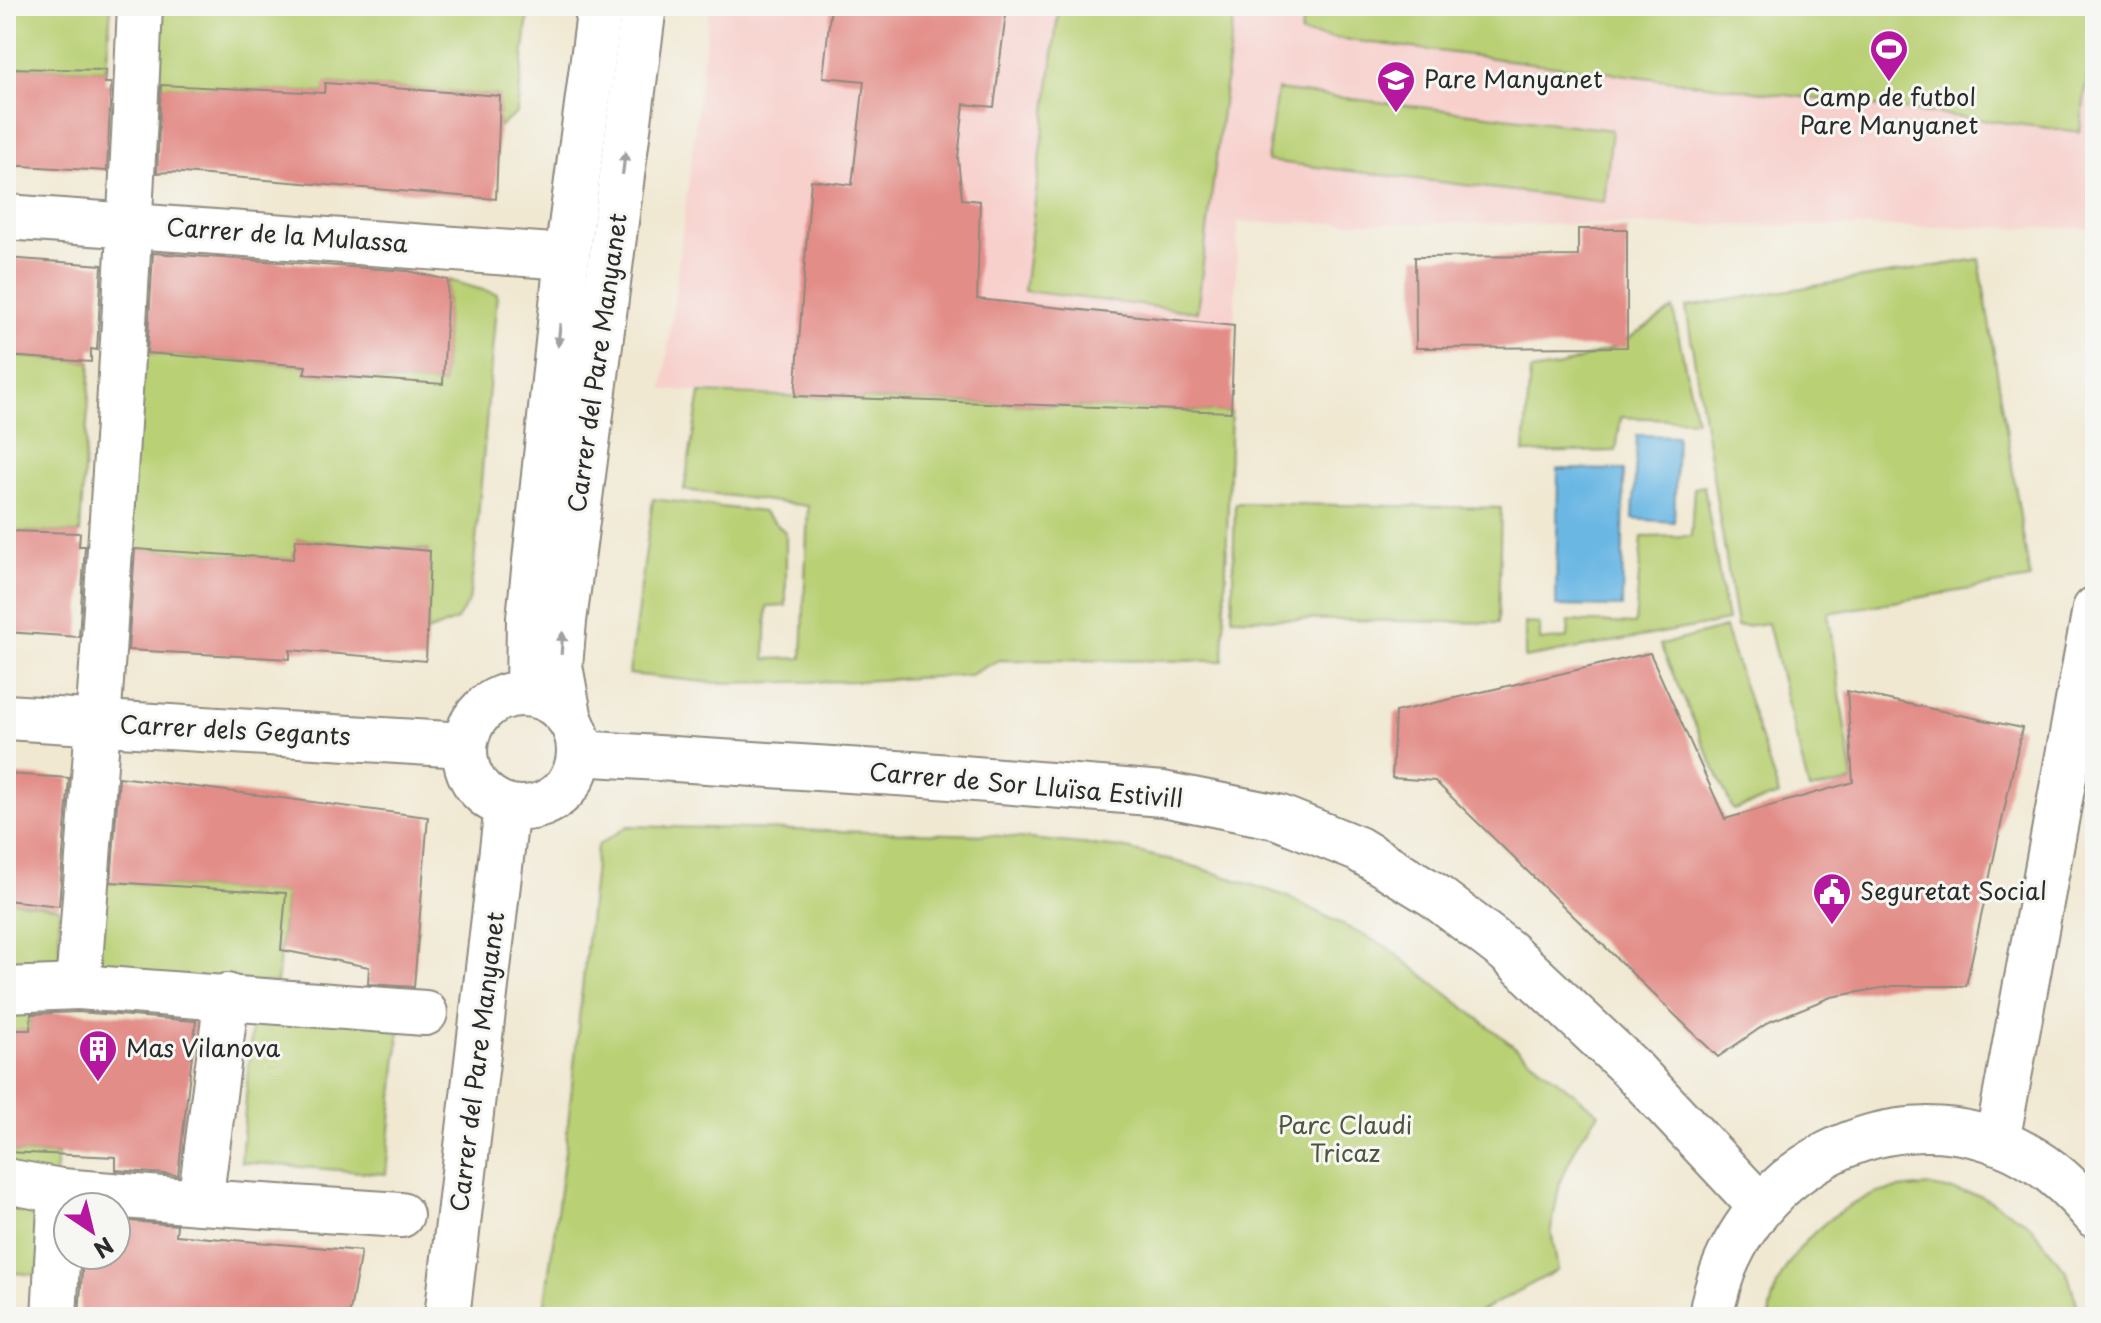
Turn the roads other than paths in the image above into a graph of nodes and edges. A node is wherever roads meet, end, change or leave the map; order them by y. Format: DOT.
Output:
graph roads {
  1 [pos="140,6"];
  2 [pos="600,6"];
  3 [pos="644,6"];
  4 [pos="6,217"];
  5 [pos="131,225"];
  6 [pos="567,257"];
  7 [pos="2095,609"];
  8 [pos="528,694"];
  9 [pos="6,717"];
  10 [pos="99,723"];
  11 [pos="575,737"];
  12 [pos="464,745"];
  13 [pos="507,807"];
  14 [pos="78,987"];
  15 [pos="6,990"];
  16 [pos="227,996"];
  17 [pos="425,1013"];
  18 [pos="1997,1142"];
  19 [pos="6,1181"];
  20 [pos="61,1191"];
  21 [pos="132,1197"];
  22 [pos="200,1202"];
  23 [pos="1760,1206"];
  24 [pos="401,1215"];
  25 [pos="2095,1215"];
  26 [pos="57,1271"];
  27 [pos="54,1317"];
  28 [pos="447,1317"];
  29 [pos="1711,1317"];
  1 -- 5 [label="street"];
  2 -- 6 [label="street, Carrer del Pare Manyanet"];
  11 -- 3 [label="street, Carrer del Pare Manyanet, one-way"];
  4 -- 5 [label="street, Carrer de la Mulassa"];
  5 -- 6 [label="street, Carrer de la Mulassa"];
  5 -- 10 [label="street"];
  6 -- 8 [label="street, Carrer del Pare Manyanet, one-way"];
  7 -- 18 [label="street"];
  8 -- 11 [label="street"];
  8 -- 12 [label="street"];
  9 -- 10 [label="street, Carrer dels Gegants"];
  10 -- 12 [label="street, Carrer dels Gegants"];
  10 -- 14 [label="street"];
  11 -- 13 [label="street"];
  11 -- 23 [label="street, Carrer de Sor Lluïsa Estivill"];
  12 -- 13 [label="street"];
  13 -- 28 [label="street, Carrer del Pare Manyanet"];
  14 -- 15 [label="street"];
  14 -- 16 [label="street"];
  16 -- 17 [label="street"];
  16 -- 22 [label="street"];
  18 -- 23 [label="street"];
  18 -- 25 [label="street"];
  19 -- 20 [label="street"];
  21 -- 22 [label="street"];
  22 -- 24 [label="street"];
  23 -- 29 [label="street"];
  26 -- 27 [label="street"];
}
